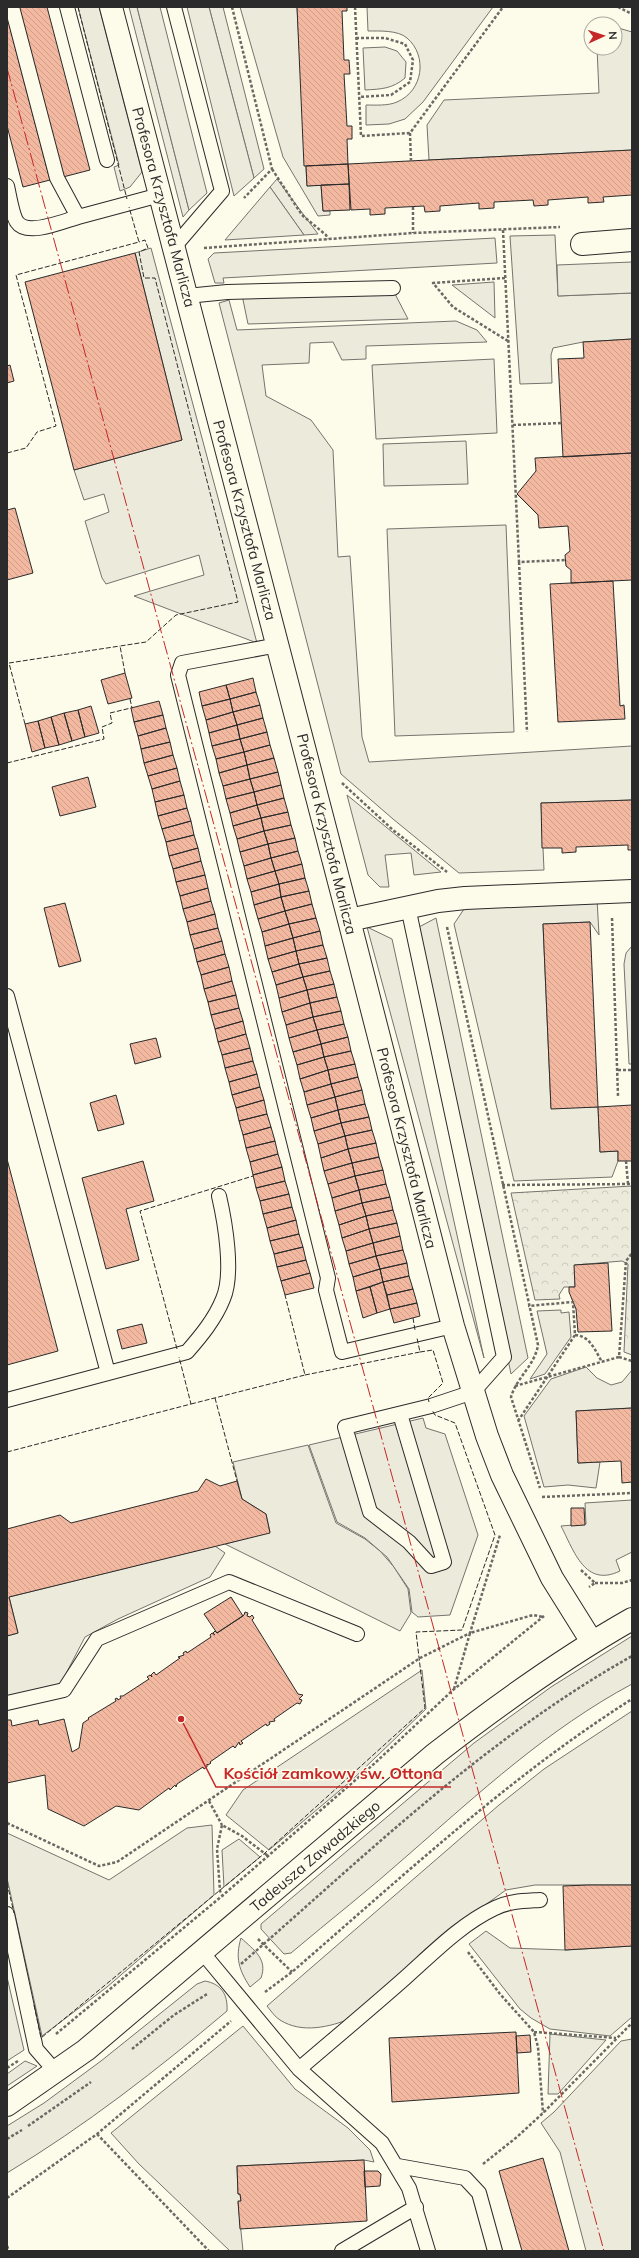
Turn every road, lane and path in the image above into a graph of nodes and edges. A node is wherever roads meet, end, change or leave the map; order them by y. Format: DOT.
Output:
graph roads {
  1 [pos="12,7"];
  2 [pos="66,7"];
  3 [pos="111,7"];
  4 [pos="174,7"];
  5 [pos="232,7"];
  6 [pos="355,7"];
  7 [pos="503,7"];
  8 [pos="618,7"];
  9 [pos="632,14"];
  10 [pos="356,38"];
  11 [pos="359,97"];
  12 [pos="410,133"];
  13 [pos="107,160"];
  14 [pos="411,161"];
  15 [pos="272,168"];
  16 [pos="7,186"];
  17 [pos="160,195"];
  18 [pos="240,203"];
  19 [pos="413,207"];
  20 [pos="78,217"];
  21 [pos="413,233"];
  22 [pos="328,239"];
  23 [pos="632,240"];
  24 [pos="203,243"];
  25 [pos="582,244"];
  26 [pos="174,247"];
  27 [pos="505,278"];
  28 [pos="393,288"];
  29 [pos="187,296"];
  30 [pos="509,341"];
  31 [pos="561,423"];
  32 [pos="513,425"];
  33 [pos="566,560"];
  34 [pos="519,562"];
  35 [pos="278,645"];
  36 [pos="527,732"];
  37 [pos="338,779"];
  38 [pos="451,875"];
  39 [pos="622,891"];
  40 [pos="408,907"];
  41 [pos="349,920"];
  42 [pos="7,996"];
  43 [pos="618,1070"];
  44 [pos="632,1070"];
  45 [pos="618,1096"];
  46 [pos="626,1161"];
  47 [pos="628,1184"];
  48 [pos="632,1184"];
  49 [pos="502,1185"];
  50 [pos="219,1196"];
  51 [pos="632,1253"];
  52 [pos="528,1306"];
  53 [pos="453,1326"];
  54 [pos="575,1335"];
  55 [pos="619,1357"];
  56 [pos="632,1361"];
  57 [pos="602,1362"];
  58 [pos="108,1373"];
  59 [pos="548,1377"];
  60 [pos="514,1386"];
  61 [pos="473,1392"];
  62 [pos="7,1400"];
  63 [pos="400,1414"];
  64 [pos="518,1422"];
  65 [pos="632,1493"];
  66 [pos="541,1497"];
  67 [pos="501,1530"];
  68 [pos="632,1580"];
  69 [pos="595,1583"];
  70 [pos="543,1617"];
  71 [pos="632,1619"];
  72 [pos="470,1633"];
  73 [pos="357,1634"];
  74 [pos="592,1642"];
  75 [pos="632,1656"];
  76 [pos="632,1699"];
  77 [pos="7,1703"];
  78 [pos="209,1801"];
  79 [pos="7,1823"];
  80 [pos="222,1825"];
  81 [pos="268,1856"];
  82 [pos="222,1896"];
  83 [pos="540,1900"];
  84 [pos="226,1902"];
  85 [pos="7,1914"];
  86 [pos="454,1934"];
  87 [pos="255,1936"];
  88 [pos="263,1945"];
  89 [pos="202,1952"];
  90 [pos="292,1972"];
  91 [pos="225,1978"];
  92 [pos="248,2005"];
  93 [pos="632,2024"];
  94 [pos="534,2032"];
  95 [pos="616,2038"];
  96 [pos="36,2049"];
  97 [pos="128,2053"];
  98 [pos="7,2068"];
  99 [pos="299,2069"];
  100 [pos="56,2072"];
  101 [pos="94,2080"];
  102 [pos="7,2105"];
  103 [pos="543,2114"];
  104 [pos="97,2134"];
  105 [pos="7,2139"];
  106 [pos="398,2166"];
  107 [pos="465,2178"];
  108 [pos="7,2198"];
  109 [pos="416,2207"];
  110 [pos="7,2246"];
  111 [pos="9,2251"];
  112 [pos="209,2251"];
  113 [pos="342,2251"];
  114 [pos="428,2251"];
  115 [pos="495,2251"];
  1 -- 20 [label="lane"];
  2 -- 13 [label="lane"];
  3 -- 17 [label="street, Profesora Krzysztofa Marlicza"];
  4 -- 26 [label="lane"];
  5 -- 15 [label="path"];
  6 -- 10 [label="path"];
  7 -- 12 [label="path"];
  8 -- 9 [label="path"];
  10 -- 11 [label="path"];
  10 -- 11 [label="path"];
  11 -- 12 [label="path"];
  12 -- 14 [label="path"];
  15 -- 18 [label="path"];
  15 -- 22 [label="path"];
  16 -- 20 [label="lane"];
  17 -- 20 [label="lane"];
  17 -- 26 [label="street, Profesora Krzysztofa Marlicza"];
  19 -- 21 [label="path"];
  21 -- 22 [label="path"];
  21 -- 27 [label="path"];
  22 -- 24 [label="path"];
  23 -- 25 [label="street"];
  26 -- 29 [label="street, Profesora Krzysztofa Marlicza"];
  27 -- 30 [label="path"];
  27 -- 30 [label="path"];
  28 -- 29 [label="lane"];
  29 -- 35 [label="street, Profesora Krzysztofa Marlicza"];
  30 -- 32 [label="path"];
  31 -- 32 [label="path"];
  32 -- 34 [label="path"];
  33 -- 34 [label="path"];
  34 -- 36 [label="path"];
  35 -- 41 [label="street, Profesora Krzysztofa Marlicza"];
  35 -- 53 [label="lane"];
  37 -- 38 [label="path"];
  39 -- 40 [label="street"];
  39 -- 43 [label="path"];
  40 -- 41 [label="street"];
  40 -- 61 [label="lane"];
  41 -- 53 [label="street, Profesora Krzysztofa Marlicza"];
  42 -- 58 [label="lane"];
  43 -- 44 [label="path"];
  43 -- 45 [label="path"];
  46 -- 47 [label="path"];
  47 -- 48 [label="path"];
  47 -- 49 [label="path"];
  50 -- 58 [label="lane"];
  51 -- 55 [label="path"];
  52 -- 54 [label="path"];
  53 -- 61 [label="street, Profesora Krzysztofa Marlicza"];
  54 -- 57 [label="path"];
  54 -- 59 [label="path"];
  55 -- 56 [label="path"];
  55 -- 57 [label="path"];
  57 -- 59 [label="path"];
  58 -- 62 [label="lane"];
  59 -- 60 [label="path"];
  59 -- 64 [label="path"];
  61 -- 63 [label="lane"];
  61 -- 74 [label="street, Profesora Krzysztofa Marlicza"];
  63 -- 63 [label="lane"];
  65 -- 66 [label="path"];
  67 -- 72 [label="path"];
  68 -- 69 [label="path"];
  70 -- 72 [label="path"];
  71 -- 74 [label="street, Tadeusza Zawadzkiego"];
  72 -- 78 [label="path"];
  72 -- 81 [label="path"];
  73 -- 77 [label="lane"];
  74 -- 89 [label="street, Tadeusza Zawadzkiego"];
  75 -- 88 [label="path"];
  76 -- 90 [label="path"];
  78 -- 79 [label="path"];
  78 -- 80 [label="path"];
  80 -- 81 [label="path"];
  80 -- 82 [label="path"];
  81 -- 82 [label="path"];
  82 -- 84 [label="path"];
  82 -- 96 [label="path"];
  83 -- 86 [label="lane"];
  85 -- 96 [label="lane"];
  86 -- 94 [label="path"];
  86 -- 99 [label="lane"];
  87 -- 88 [label="path"];
  88 -- 90 [label="path"];
  88 -- 91 [label="path"];
  89 -- 91 [label="lane"];
  89 -- 100 [label="street, Tadeusza Zawadzkiego"];
  90 -- 92 [label="path"];
  91 -- 92 [label="lane"];
  91 -- 97 [label="path"];
  92 -- 99 [label="lane"];
  92 -- 104 [label="path"];
  93 -- 95 [label="path"];
  94 -- 95 [label="path"];
  94 -- 103 [label="path"];
  95 -- 103 [label="path"];
  96 -- 98 [label="path"];
  96 -- 100 [label="lane"];
  99 -- 106 [label="lane"];
  100 -- 102 [label="street, Tadeusza Zawadzkiego"];
  101 -- 105 [label="path"];
  103 -- 107 [label="path"];
  104 -- 108 [label="path"];
  104 -- 112 [label="path"];
  106 -- 107 [label="lane"];
  106 -- 109 [label="lane"];
  107 -- 115 [label="lane"];
  109 -- 113 [label="lane"];
  109 -- 114 [label="lane"];
  110 -- 111 [label="path"];
}
